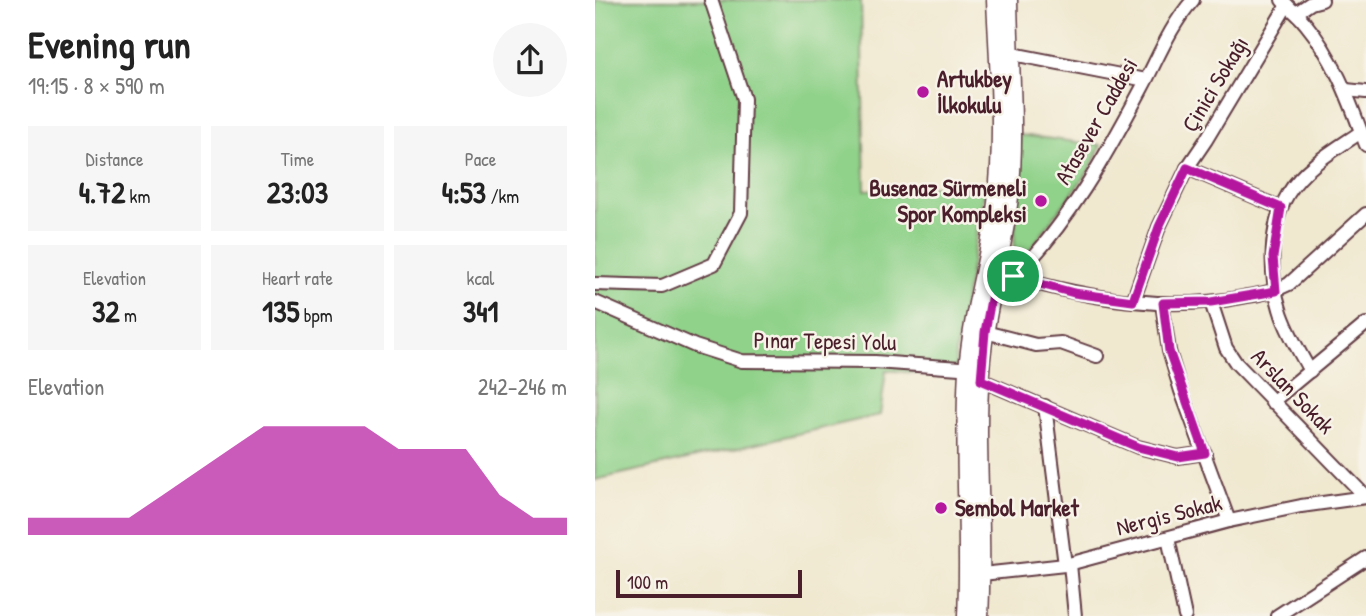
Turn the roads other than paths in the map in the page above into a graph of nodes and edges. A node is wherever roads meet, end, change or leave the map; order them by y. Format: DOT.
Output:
graph roads {
  1 [pos="711,0"];
  2 [pos="995,0"];
  3 [pos="1009,0"];
  4 [pos="1193,0"];
  5 [pos="1322,0"];
  6 [pos="1288,6"];
  7 [pos="1004,52"];
  8 [pos="1146,80"];
  9 [pos="1346,90"];
  10 [pos="1366,92"];
  11 [pos="1361,132"];
  12 [pos="1366,145"];
  13 [pos="1187,168"];
  14 [pos="1281,208"];
  15 [pos="1366,214"];
  16 [pos="996,272"];
  17 [pos="1013,276"];
  18 [pos="595,284"];
  19 [pos="1276,291"];
  20 [pos="1133,301"];
  21 [pos="595,302"];
  22 [pos="1211,302"];
  23 [pos="1163,303"];
  24 [pos="1364,329"];
  25 [pos="985,332"];
  26 [pos="1097,356"];
  27 [pos="1310,371"];
  28 [pos="976,372"];
  29 [pos="1272,402"];
  30 [pos="1045,406"];
  31 [pos="1205,453"];
  32 [pos="1366,497"];
  33 [pos="1229,521"];
  34 [pos="1168,538"];
  35 [pos="1366,558"];
  36 [pos="1068,565"];
  37 [pos="982,573"];
  38 [pos="1281,615"];
  39 [pos="966,616"];
  40 [pos="980,616"];
  41 [pos="1075,616"];
  42 [pos="1185,616"];
  1 -- 18 [label="street"];
  2 -- 7 [label="street"];
  3 -- 7 [label="street"];
  4 -- 8 [label="street, Atasever Caddesi"];
  5 -- 6 [label="street"];
  6 -- 9 [label="street"];
  6 -- 13 [label="street, Çinici Sokağı"];
  7 -- 8 [label="street"];
  7 -- 16 [label="street"];
  7 -- 28 [label="street"];
  8 -- 17 [label="street, Atasever Caddesi"];
  9 -- 10 [label="street"];
  9 -- 11 [label="street"];
  11 -- 12 [label="street"];
  11 -- 14 [label="street"];
  13 -- 14 [label="street"];
  13 -- 20 [label="street, Çinici Sokağı"];
  14 -- 19 [label="street"];
  15 -- 19 [label="street"];
  16 -- 17 [label="street"];
  16 -- 25 [label="street"];
  17 -- 20 [label="street"];
  19 -- 22 [label="street"];
  19 -- 27 [label="street"];
  20 -- 23 [label="street"];
  21 -- 28 [label="street, Pınar Tepesi Yolu"];
  22 -- 23 [label="street"];
  22 -- 29 [label="street, Arslan Sokak"];
  23 -- 31 [label="street"];
  24 -- 27 [label="street"];
  25 -- 26 [label="street"];
  25 -- 28 [label="street"];
  27 -- 29 [label="street"];
  28 -- 30 [label="street, Pınar Tepesi Yolu"];
  28 -- 37 [label="street"];
  28 -- 39 [label="street"];
  29 -- 32 [label="street, Arslan Sokak"];
  30 -- 31 [label="street, Pınar Tepesi Yolu"];
  30 -- 36 [label="street"];
  31 -- 33 [label="street"];
  32 -- 33 [label="street, Nergis Sokak"];
  33 -- 34 [label="street, Nergis Sokak"];
  34 -- 36 [label="street, Nergis Sokak"];
  34 -- 42 [label="street"];
  35 -- 38 [label="street"];
  36 -- 37 [label="street, Nergis Sokak"];
  36 -- 41 [label="street"];
  37 -- 40 [label="street"];
}
